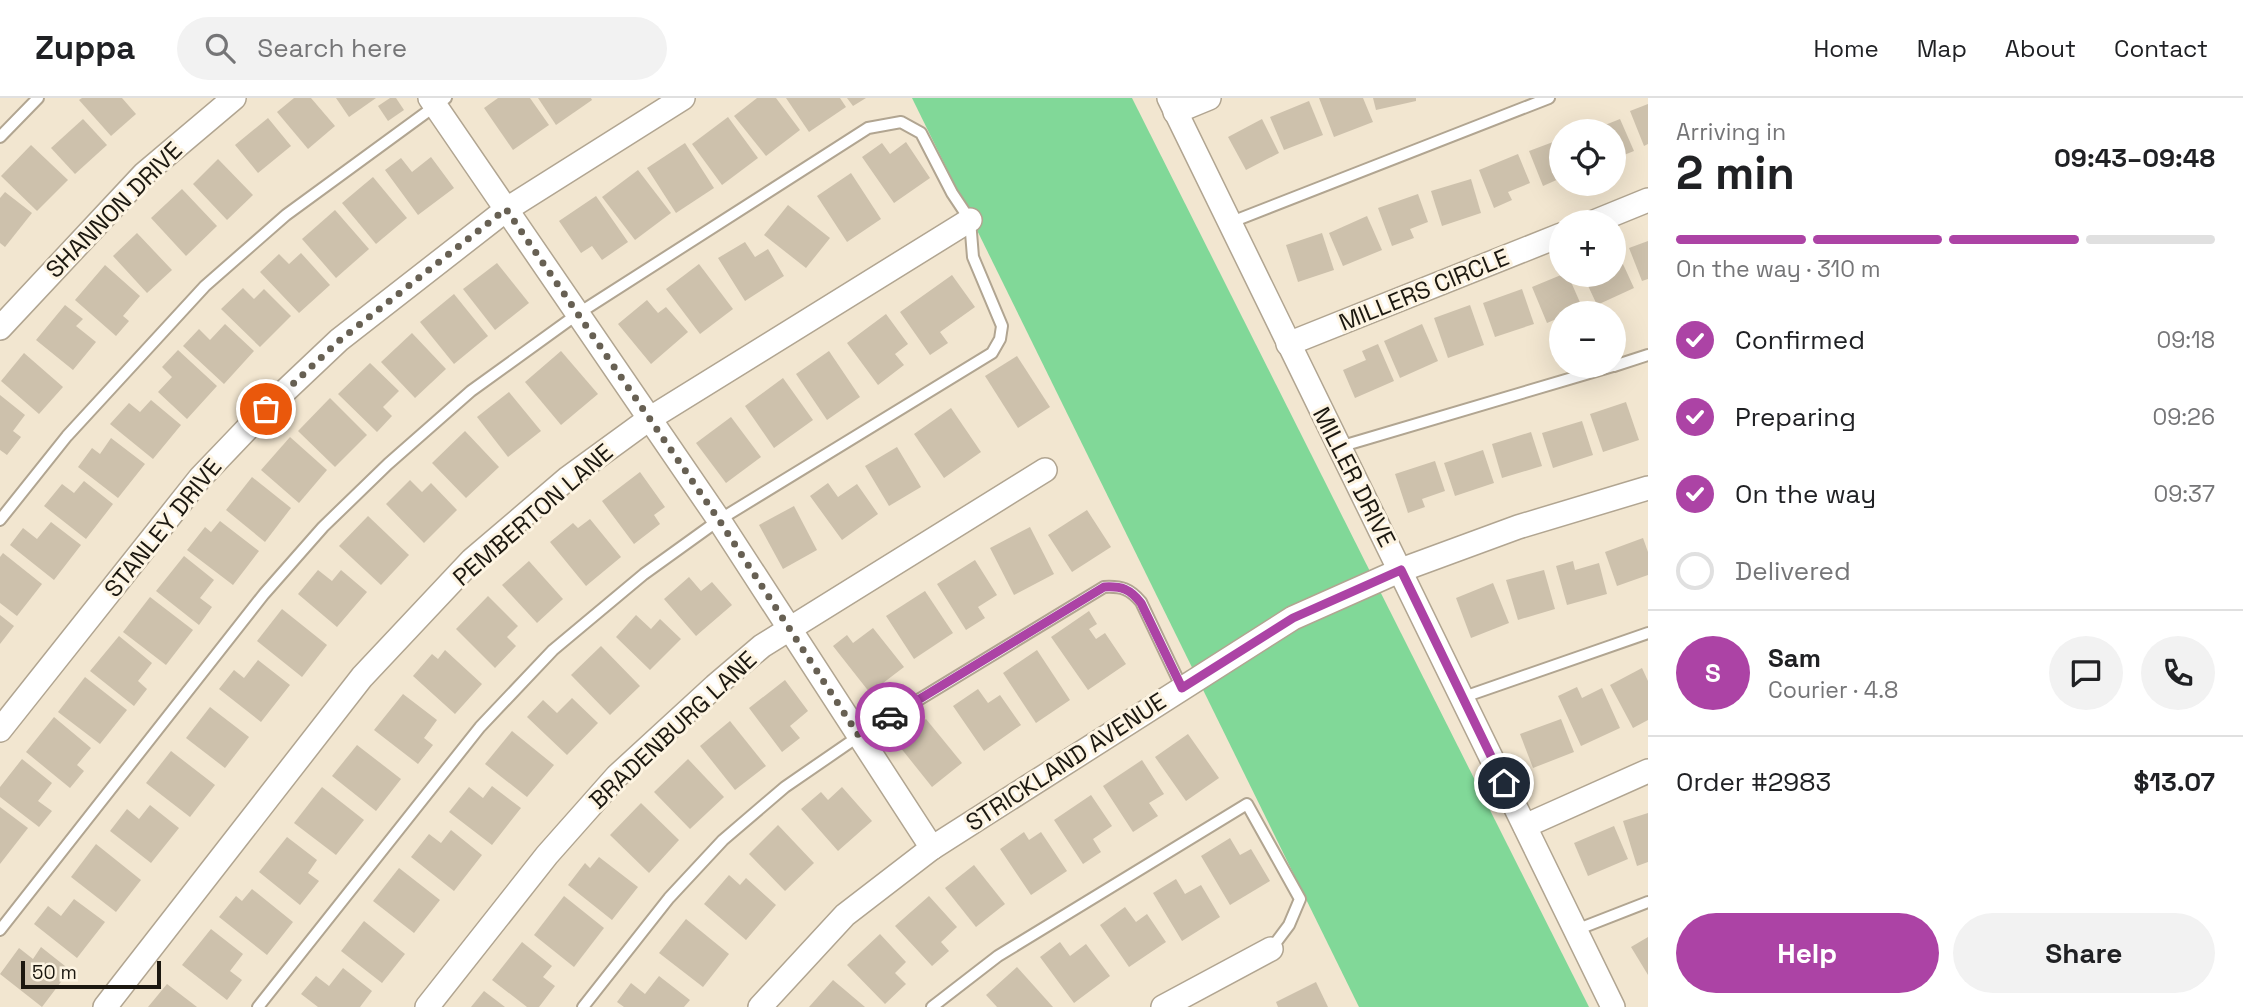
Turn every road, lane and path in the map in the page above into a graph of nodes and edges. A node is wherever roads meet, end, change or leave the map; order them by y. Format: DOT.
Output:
graph roads {
  1 [pos="38,98"];
  2 [pos="234,98"];
  3 [pos="683,98"];
  4 [pos="1209,98"];
  5 [pos="1549,98"];
  6 [pos="437,100"];
  7 [pos="1172,105"];
  8 [pos="0,137"];
  9 [pos="1648,200"];
  10 [pos="506,209"];
  11 [pos="1623,210"];
  12 [pos="970,220"];
  13 [pos="1229,223"];
  14 [pos="1549,241"];
  15 [pos="579,313"];
  16 [pos="0,328"];
  17 [pos="1288,344"];
  18 [pos="1648,355"];
  19 [pos="1626,362"];
  20 [pos="1572,378"];
  21 [pos="649,419"];
  22 [pos="1339,447"];
  23 [pos="1045,470"];
  24 [pos="1648,488"];
  25 [pos="0,520"];
  26 [pos="719,520"];
  27 [pos="1401,570"];
  28 [pos="790,630"];
  29 [pos="1648,633"];
  30 [pos="1182,688"];
  31 [pos="1461,698"];
  32 [pos="0,730"];
  33 [pos="859,736"];
  34 [pos="1648,771"];
  35 [pos="1525,826"];
  36 [pos="932,848"];
  37 [pos="1648,902"];
  38 [pos="0,929"];
  39 [pos="1576,930"];
  40 [pos="1271,949"];
  41 [pos="105,1007"];
  42 [pos="258,1007"];
  43 [pos="427,1007"];
  44 [pos="583,1007"];
  45 [pos="760,1007"];
  46 [pos="932,1007"];
  47 [pos="1163,1007"];
  48 [pos="1614,1007"];
  1 -- 8 [label="lane"];
  2 -- 16 [label="street, SHANNON DRIVE"];
  3 -- 10 [label="street, STANLEY DRIVE"];
  4 -- 7 [label="street"];
  5 -- 13 [label="lane"];
  6 -- 10 [label="street"];
  6 -- 25 [label="lane"];
  7 -- 13 [label="street, MILLER DRIVE"];
  9 -- 11 [label="street"];
  10 -- 15 [label="street"];
  10 -- 32 [label="street, STANLEY DRIVE"];
  12 -- 15 [label="lane"];
  12 -- 21 [label="street, PEMBERTON LANE"];
  12 -- 26 [label="lane"];
  13 -- 17 [label="street, MILLER DRIVE"];
  14 -- 17 [label="street, MILLERS CIRCLE"];
  15 -- 21 [label="street"];
  15 -- 38 [label="lane"];
  17 -- 22 [label="street, MILLER DRIVE"];
  18 -- 19 [label="lane"];
  20 -- 22 [label="lane"];
  21 -- 26 [label="street"];
  21 -- 41 [label="street, PEMBERTON LANE"];
  22 -- 27 [label="street, MILLER DRIVE"];
  23 -- 28 [label="street, BRADENBURG LANE"];
  24 -- 27 [label="street, STRICKLAND AVENUE"];
  26 -- 28 [label="street"];
  26 -- 42 [label="lane"];
  27 -- 30 [label="street, STRICKLAND AVENUE"];
  27 -- 31 [label="street, MILLER DRIVE"];
  28 -- 33 [label="street"];
  28 -- 43 [label="street, BRADENBURG LANE"];
  29 -- 31 [label="lane"];
  30 -- 33 [label="lane"];
  30 -- 36 [label="street, STRICKLAND AVENUE"];
  31 -- 35 [label="street, MILLER DRIVE"];
  33 -- 36 [label="street"];
  33 -- 44 [label="lane"];
  34 -- 35 [label="street"];
  35 -- 39 [label="street, MILLER DRIVE"];
  36 -- 45 [label="street, STRICKLAND AVENUE"];
  37 -- 39 [label="lane"];
  39 -- 48 [label="street, MILLER DRIVE"];
  40 -- 46 [label="lane"];
  40 -- 47 [label="street"];
}
